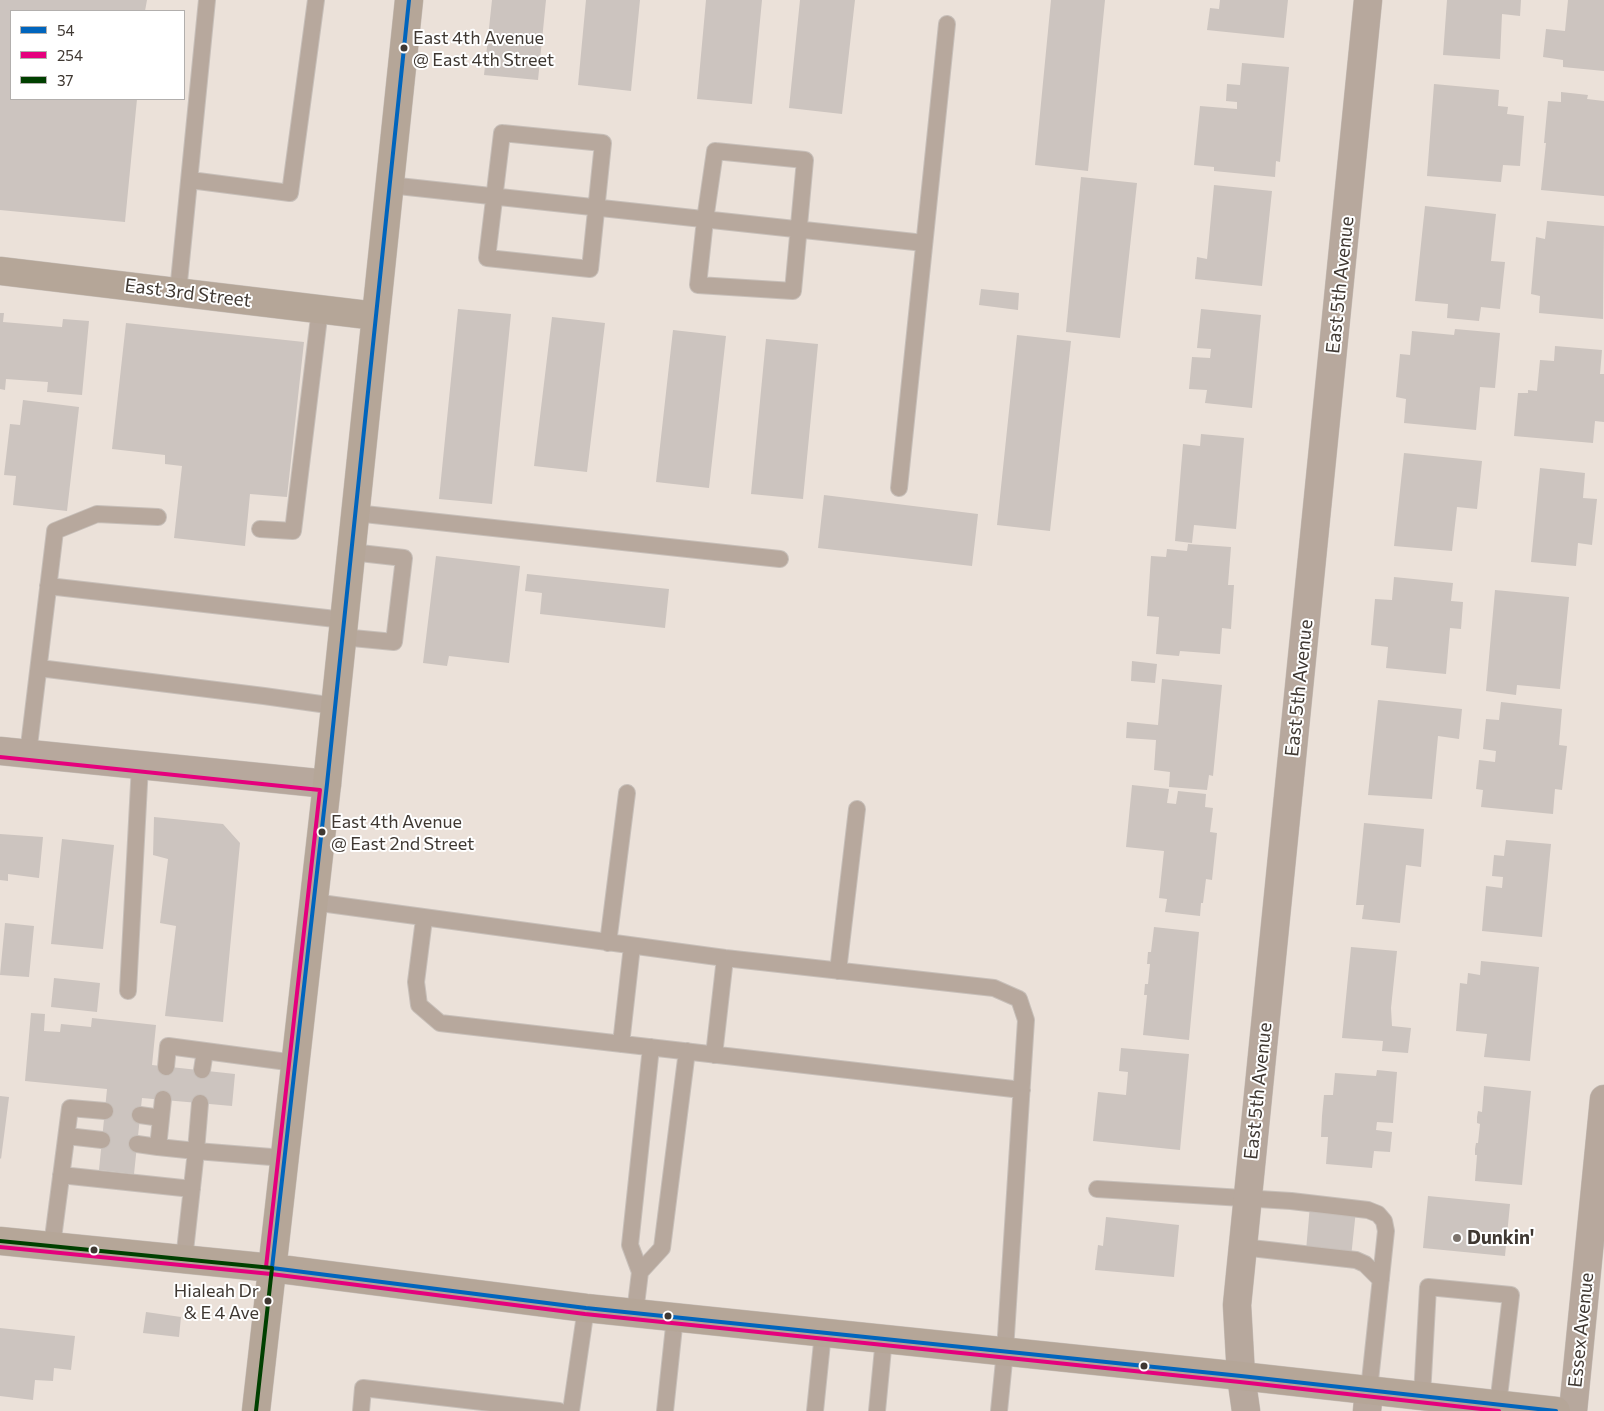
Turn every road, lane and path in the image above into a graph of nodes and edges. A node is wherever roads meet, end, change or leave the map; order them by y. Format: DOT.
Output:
graph roads {
  1 [pos="207,0"];
  2 [pos="316,0"];
  3 [pos="409,0"];
  4 [pos="1368,0"];
  5 [pos="947,24"];
  6 [pos="190,180"];
  7 [pos="389,185"];
  8 [pos="495,196"];
  9 [pos="597,208"];
  10 [pos="705,220"];
  11 [pos="798,229"];
  12 [pos="924,243"];
  13 [pos="0,271"];
  14 [pos="178,292"];
  15 [pos="320,309"];
  16 [pos="376,316"];
  17 [pos="899,488"];
  18 [pos="355,513"];
  19 [pos="158,518"];
  20 [pos="260,529"];
  21 [pos="351,552"];
  22 [pos="780,558"];
  23 [pos="48,586"];
  24 [pos="343,628"];
  25 [pos="39,668"];
  26 [pos="335,706"];
  27 [pos="0,751"];
  28 [pos="28,754"];
  29 [pos="140,765"];
  30 [pos="327,784"];
  31 [pos="627,793"];
  32 [pos="857,809"];
  33 [pos="313,902"];
  34 [pos="424,919"];
  35 [pos="608,943"];
  36 [pos="632,946"];
  37 [pos="725,958"];
  38 [pos="838,971"];
  39 [pos="128,991"];
  40 [pos="621,1044"];
  41 [pos="650,1047"];
  42 [pos="205,1051"];
  43 [pos="687,1051"];
  44 [pos="714,1055"];
  45 [pos="295,1062"];
  46 [pos="166,1067"];
  47 [pos="202,1070"];
  48 [pos="1022,1090"];
  49 [pos="163,1099"];
  50 [pos="1604,1099"];
  51 [pos="200,1103"];
  52 [pos="105,1111"];
  53 [pos="140,1115"];
  54 [pos="161,1118"];
  55 [pos="67,1136"];
  56 [pos="102,1140"];
  57 [pos="137,1144"];
  58 [pos="158,1147"];
  59 [pos="196,1151"];
  60 [pos="284,1158"];
  61 [pos="61,1175"];
  62 [pos="1097,1189"];
  63 [pos="192,1190"];
  64 [pos="1247,1199"];
  65 [pos="1598,1220"];
  66 [pos="0,1240"];
  67 [pos="52,1246"];
  68 [pos="1242,1247"];
  69 [pos="184,1260"];
  70 [pos="272,1268"];
  71 [pos="640,1272"];
  72 [pos="1381,1280"];
  73 [pos="586,1308"];
  74 [pos="635,1313"];
  75 [pos="675,1317"];
  76 [pos="823,1332"];
  77 [pos="884,1338"];
  78 [pos="1005,1351"];
  79 [pos="1241,1376"];
  80 [pos="1422,1396"];
  81 [pos="1368,1400"];
  82 [pos="1498,1405"];
  83 [pos="256,1411"];
  84 [pos="361,1411"];
  85 [pos="559,1411"];
  86 [pos="571,1411"];
  87 [pos="665,1411"];
  88 [pos="815,1411"];
  89 [pos="877,1411"];
  90 [pos="999,1411"];
  91 [pos="1246,1411"];
  92 [pos="1556,1411"];
  93 [pos="1573,1411"];
  1 -- 6 [label="lane"];
  2 -- 6 [label="lane"];
  3 -- 7 [label="main road"];
  4 -- 64 [label="street, East 5th Avenue"];
  5 -- 12 [label="lane"];
  6 -- 14 [label="lane"];
  7 -- 8 [label="lane"];
  7 -- 16 [label="main road"];
  8 -- 9 [label="lane"];
  8 -- 9 [label="lane"];
  8 -- 9 [label="lane"];
  9 -- 10 [label="lane"];
  10 -- 11 [label="lane"];
  10 -- 11 [label="lane"];
  10 -- 11 [label="lane"];
  11 -- 12 [label="lane"];
  12 -- 17 [label="lane"];
  13 -- 14 [label="main road, East 3rd Street"];
  14 -- 15 [label="main road, East 3rd Street"];
  15 -- 16 [label="main road, East 3rd Street"];
  15 -- 20 [label="lane"];
  16 -- 18 [label="main road"];
  18 -- 21 [label="main road"];
  18 -- 22 [label="lane"];
  19 -- 23 [label="lane"];
  21 -- 24 [label="main road"];
  21 -- 24 [label="lane"];
  23 -- 24 [label="lane"];
  23 -- 25 [label="lane"];
  24 -- 26 [label="main road"];
  25 -- 26 [label="lane"];
  25 -- 28 [label="lane"];
  26 -- 30 [label="main road"];
  27 -- 28 [label="street"];
  28 -- 29 [label="street"];
  29 -- 30 [label="street"];
  29 -- 39 [label="lane"];
  30 -- 33 [label="main road"];
  31 -- 35 [label="lane"];
  32 -- 38 [label="lane"];
  33 -- 34 [label="lane"];
  33 -- 45 [label="main road"];
  34 -- 35 [label="lane"];
  34 -- 40 [label="lane"];
  35 -- 36 [label="lane"];
  36 -- 37 [label="lane"];
  36 -- 40 [label="lane"];
  37 -- 38 [label="lane"];
  37 -- 44 [label="lane"];
  38 -- 48 [label="lane"];
  40 -- 41 [label="lane"];
  41 -- 43 [label="lane"];
  41 -- 71 [label="lane"];
  42 -- 45 [label="lane"];
  42 -- 46 [label="lane"];
  42 -- 47 [label="lane"];
  43 -- 44 [label="lane"];
  43 -- 71 [label="lane"];
  44 -- 48 [label="lane"];
  45 -- 60 [label="main road"];
  48 -- 78 [label="lane"];
  49 -- 54 [label="lane"];
  50 -- 65 [label="street, Essex Avenue"];
  51 -- 59 [label="lane"];
  52 -- 55 [label="lane"];
  53 -- 54 [label="lane"];
  54 -- 58 [label="lane"];
  55 -- 56 [label="lane"];
  55 -- 61 [label="lane"];
  57 -- 58 [label="lane"];
  58 -- 59 [label="lane"];
  59 -- 60 [label="lane"];
  59 -- 63 [label="lane"];
  60 -- 70 [label="main road"];
  61 -- 63 [label="lane"];
  61 -- 67 [label="lane"];
  62 -- 64 [label="lane"];
  63 -- 69 [label="lane"];
  64 -- 68 [label="street, East 5th Avenue"];
  64 -- 72 [label="lane"];
  65 -- 93 [label="street, Essex Avenue"];
  66 -- 67 [label="main road"];
  67 -- 69 [label="main road"];
  68 -- 72 [label="lane"];
  68 -- 79 [label="street, East 5th Avenue"];
  69 -- 70 [label="main road"];
  70 -- 73 [label="main road"];
  70 -- 83 [label="main road"];
  71 -- 74 [label="lane"];
  72 -- 81 [label="lane"];
  73 -- 74 [label="main road"];
  73 -- 86 [label="lane"];
  74 -- 75 [label="main road"];
  75 -- 76 [label="main road"];
  75 -- 87 [label="lane"];
  76 -- 77 [label="main road"];
  76 -- 88 [label="lane"];
  77 -- 78 [label="main road"];
  77 -- 89 [label="lane"];
  78 -- 79 [label="main road"];
  78 -- 90 [label="lane"];
  79 -- 81 [label="main road"];
  79 -- 91 [label="street, East 5th Avenue"];
  80 -- 81 [label="main road"];
  80 -- 82 [label="main road"];
  80 -- 82 [label="lane"];
  82 -- 92 [label="main road"];
  84 -- 85 [label="lane"];
}
